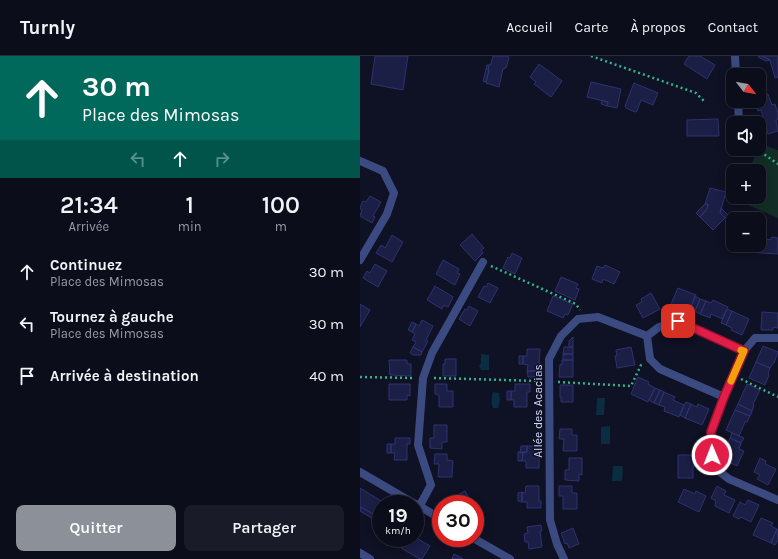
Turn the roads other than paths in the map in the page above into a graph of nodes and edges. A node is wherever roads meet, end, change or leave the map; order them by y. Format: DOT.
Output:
graph roads {
  1 [pos="735,56"];
  2 [pos="736,68"];
  3 [pos="360,161"];
  4 [pos="360,260"];
  5 [pos="483,262"];
  6 [pos="647,336"];
  7 [pos="778,338"];
  8 [pos="744,351"];
  9 [pos="724,397"];
  10 [pos="360,472"];
  11 [pos="399,495"];
  12 [pos="424,495"];
  13 [pos="778,500"];
  14 [pos="484,544"];
  15 [pos="360,553"];
  16 [pos="370,559"];
  17 [pos="510,559"];
  18 [pos="564,559"];
  1 -- 2 [label="street"];
  3 -- 4 [label="street"];
  5 -- 12 [label="street"];
  6 -- 8 [label="street"];
  6 -- 9 [label="street"];
  6 -- 18 [label="street, Allée des Acacias"];
  7 -- 8 [label="street"];
  8 -- 9 [label="street"];
  9 -- 13 [label="street"];
  10 -- 11 [label="street"];
  14 -- 17 [label="street"];
  15 -- 16 [label="street"];
}
